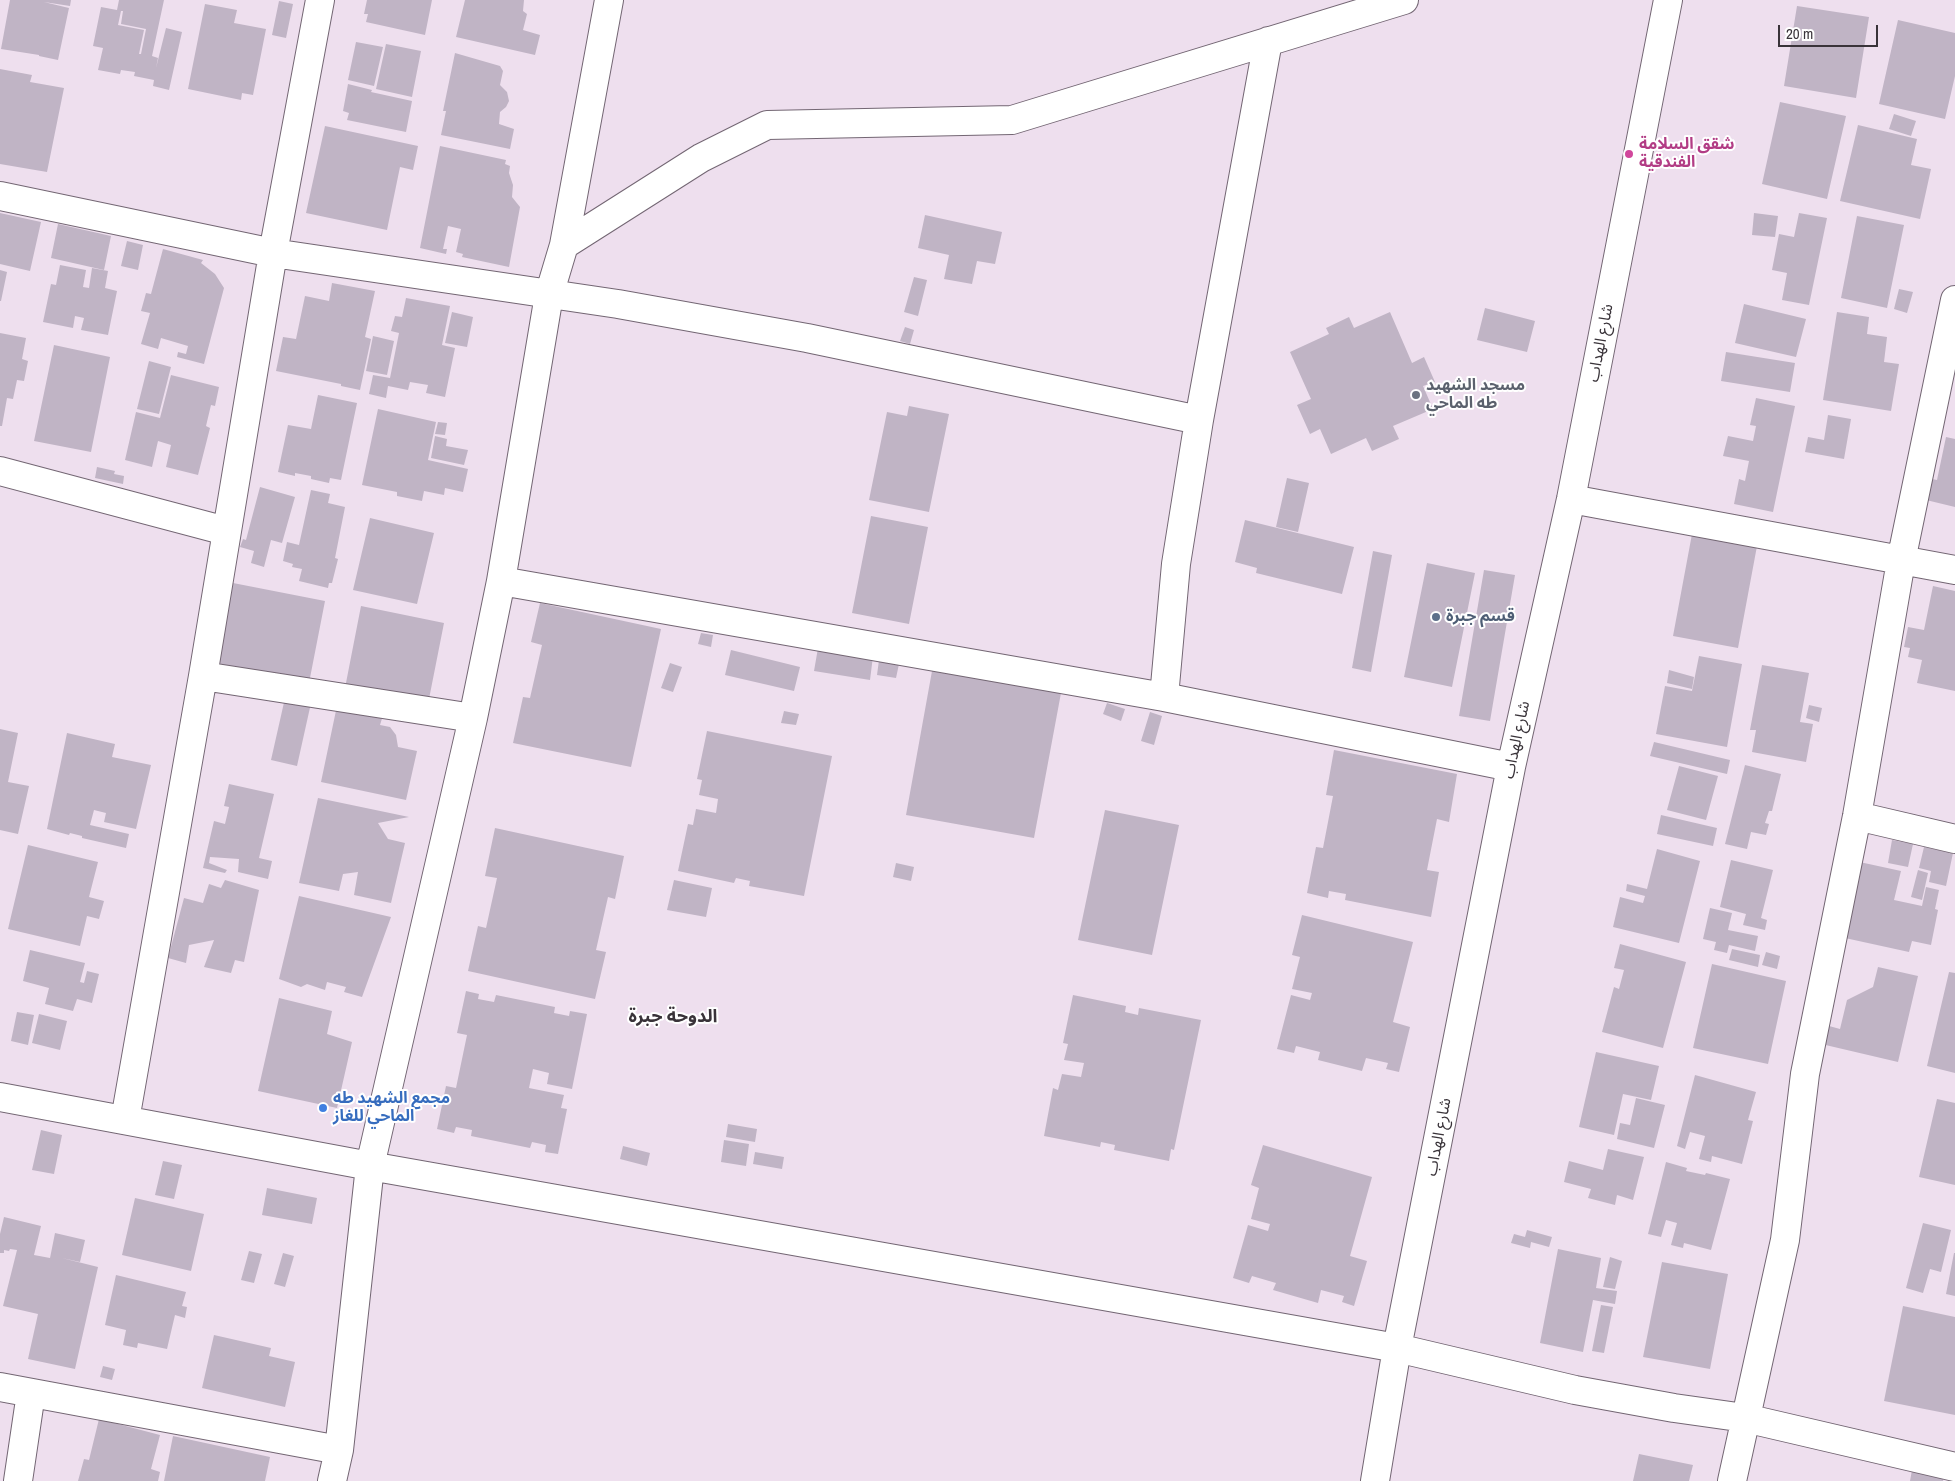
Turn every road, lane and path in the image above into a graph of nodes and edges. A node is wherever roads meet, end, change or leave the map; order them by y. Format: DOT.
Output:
graph roads {
  1 [pos="320,0"];
  2 [pos="609,0"];
  3 [pos="1404,0"];
  4 [pos="1668,0"];
  5 [pos="1268,42"];
  6 [pos="0,196"];
  7 [pos="564,245"];
  8 [pos="273,253"];
  9 [pos="549,295"];
  10 [pos="1955,300"];
  11 [pos="1199,420"];
  12 [pos="0,471"];
  13 [pos="1571,498"];
  14 [pos="226,531"];
  15 [pos="1901,561"];
  16 [pos="1955,570"];
  17 [pos="501,581"];
  18 [pos="203,676"];
  19 [pos="1164,697"];
  20 [pos="473,718"];
  21 [pos="1511,767"];
  22 [pos="1857,816"];
  23 [pos="1955,839"];
  24 [pos="0,1097"];
  25 [pos="125,1120"];
  26 [pos="370,1166"];
  27 [pos="1397,1348"];
  28 [pos="0,1387"];
  29 [pos="31,1393"];
  30 [pos="1745,1418"];
  31 [pos="339,1450"];
  32 [pos="1955,1467"];
  33 [pos="18,1481"];
  34 [pos="332,1481"];
  35 [pos="1375,1481"];
  36 [pos="1732,1481"];
  1 -- 8 [label="street"];
  2 -- 7 [label="street"];
  3 -- 5 [label="street"];
  4 -- 13 [label="street, شارع الهداب"];
  5 -- 7 [label="street"];
  5 -- 11 [label="street"];
  6 -- 8 [label="street"];
  7 -- 9 [label="street"];
  8 -- 9 [label="street"];
  8 -- 14 [label="street"];
  9 -- 11 [label="street"];
  9 -- 17 [label="street"];
  10 -- 15 [label="street"];
  11 -- 19 [label="street"];
  12 -- 14 [label="street"];
  13 -- 15 [label="street"];
  13 -- 21 [label="street, شارع الهداب"];
  14 -- 18 [label="street"];
  15 -- 16 [label="street"];
  15 -- 22 [label="street"];
  17 -- 19 [label="street"];
  17 -- 20 [label="street"];
  18 -- 20 [label="street"];
  18 -- 25 [label="street"];
  19 -- 21 [label="street"];
  20 -- 26 [label="street"];
  21 -- 27 [label="street, شارع الهداب"];
  22 -- 23 [label="street"];
  22 -- 30 [label="street"];
  24 -- 25 [label="street"];
  25 -- 26 [label="street"];
  26 -- 27 [label="street"];
  26 -- 31 [label="street"];
  27 -- 30 [label="street"];
  27 -- 35 [label="street, شارع الهداب"];
  28 -- 29 [label="street"];
  29 -- 31 [label="street"];
  29 -- 33 [label="street"];
  30 -- 32 [label="street"];
  30 -- 36 [label="street"];
  31 -- 34 [label="street"];
}
